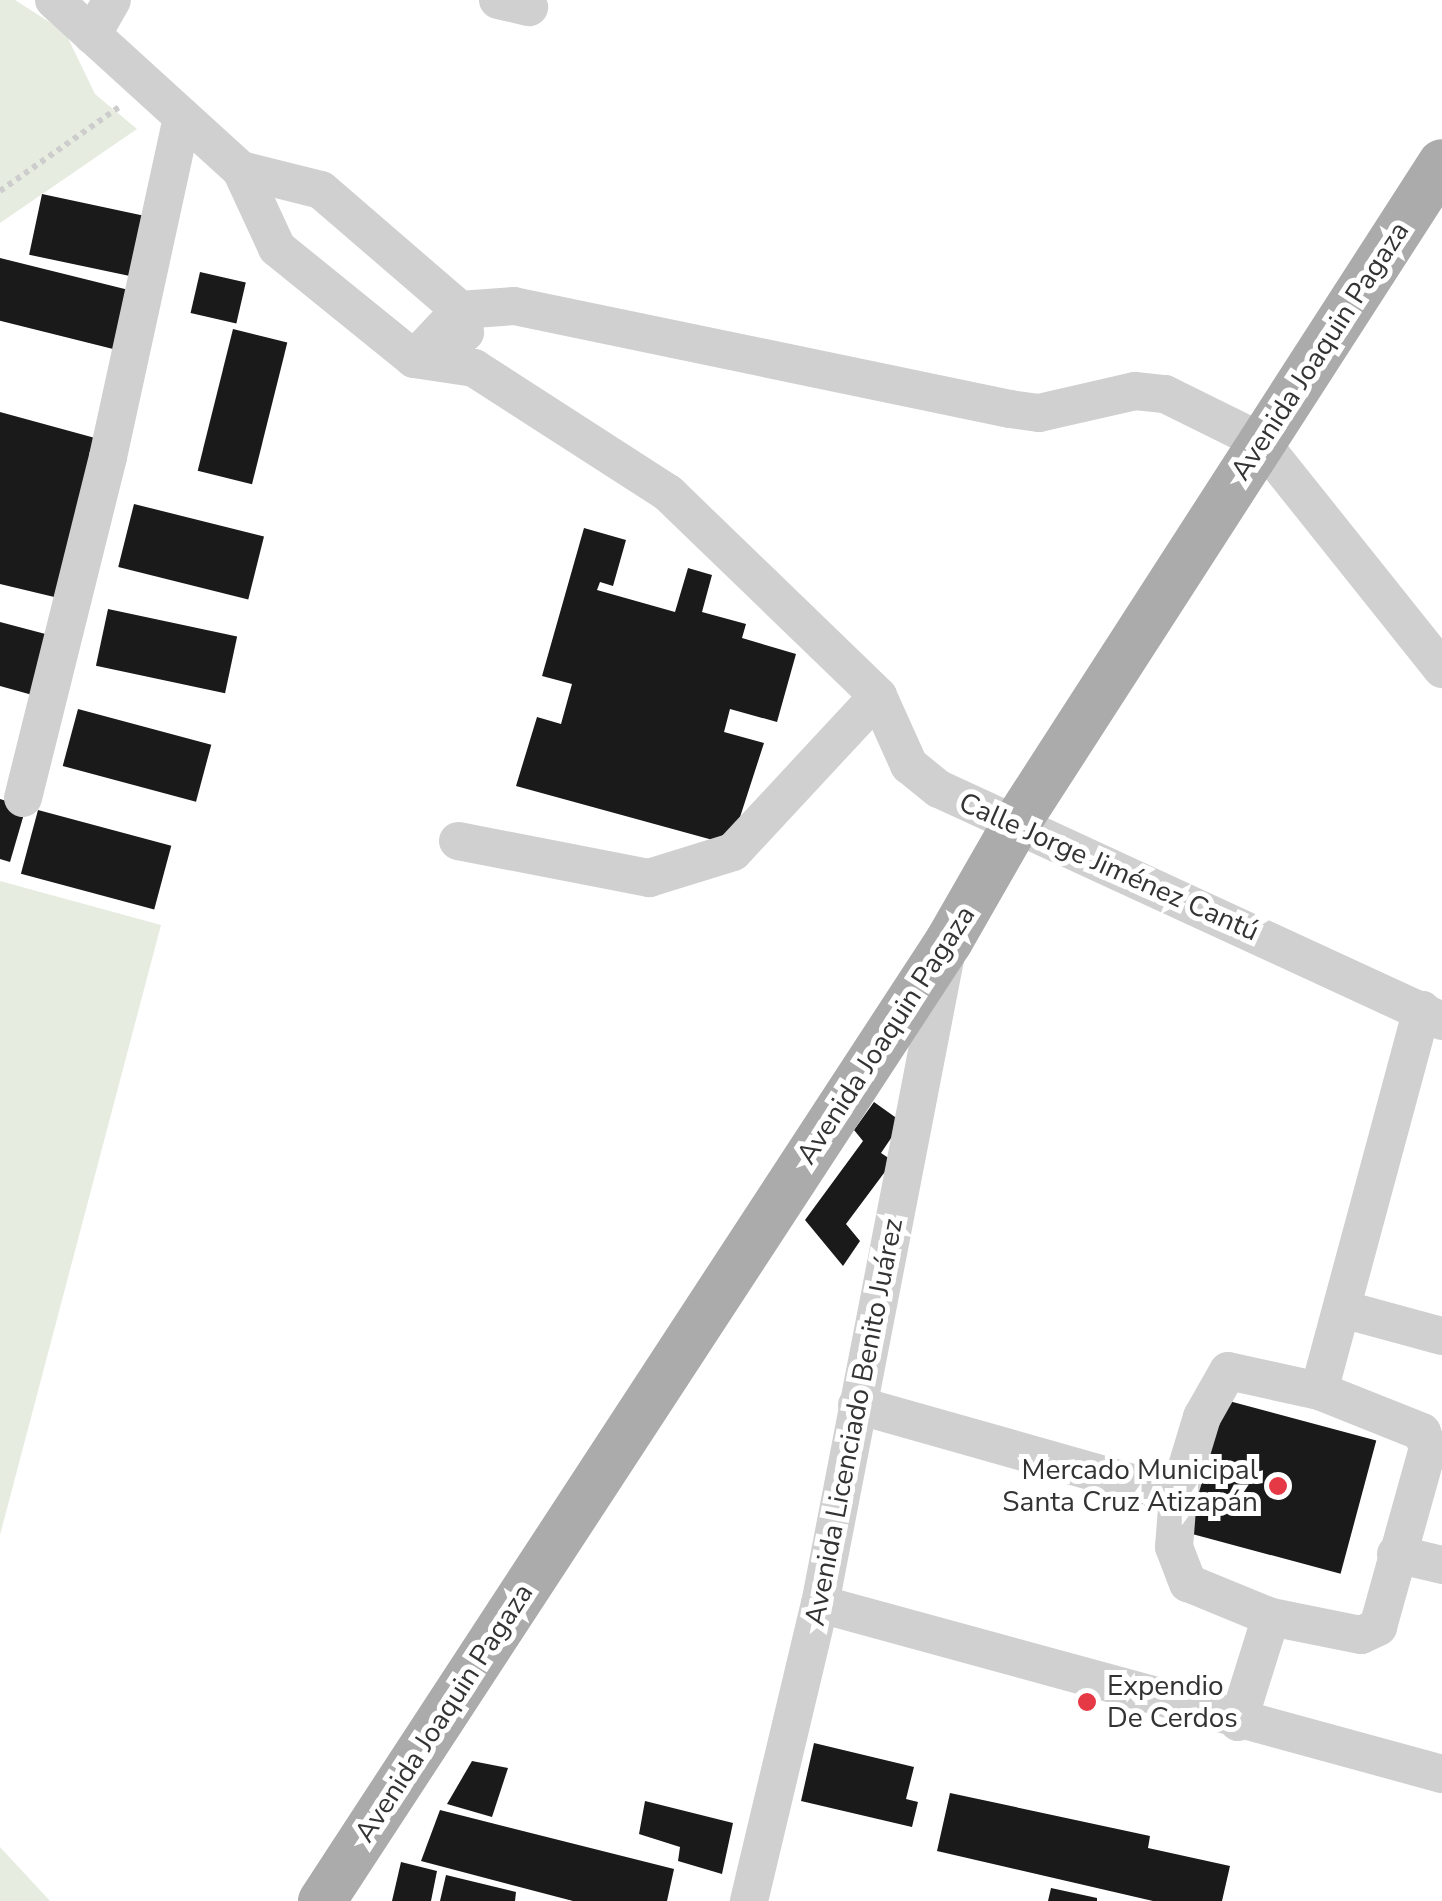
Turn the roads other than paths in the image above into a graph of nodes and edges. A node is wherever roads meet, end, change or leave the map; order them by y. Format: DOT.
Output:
graph roads {
  1 [pos="54,0"];
  2 [pos="112,0"];
  3 [pos="92,35"];
  4 [pos="182,117"];
  5 [pos="1442,163"];
  6 [pos="241,170"];
  7 [pos="460,310"];
  8 [pos="414,360"];
  9 [pos="474,368"];
  10 [pos="1260,441"];
  11 [pos="1442,669"];
  12 [pos="878,696"];
  13 [pos="23,798"];
  14 [pos="1016,824"];
  15 [pos="458,841"];
  16 [pos="949,941"];
  17 [pos="1432,1015"];
  18 [pos="1346,1310"];
  19 [pos="1442,1336"];
  20 [pos="1319,1391"];
  21 [pos="857,1405"];
  22 [pos="1178,1496"];
  23 [pos="1396,1554"];
  24 [pos="1442,1565"];
  25 [pos="820,1604"];
  26 [pos="1271,1617"];
  27 [pos="1238,1722"];
  28 [pos="1442,1774"];
  29 [pos="322,1901"];
  30 [pos="749,1901"];
  1 -- 3 [label="street"];
  2 -- 3 [label="street"];
  3 -- 4 [label="street"];
  4 -- 6 [label="street"];
  4 -- 13 [label="street"];
  5 -- 10 [label="main road, Avenida Joaquin Pagaza"];
  6 -- 7 [label="street"];
  6 -- 8 [label="street"];
  7 -- 8 [label="street"];
  7 -- 9 [label="street"];
  7 -- 10 [label="street"];
  8 -- 9 [label="street, Calle Jorge Jiménez Cantú"];
  9 -- 12 [label="street, Calle Jorge Jiménez Cantú"];
  10 -- 11 [label="street"];
  10 -- 14 [label="main road, Avenida Joaquin Pagaza"];
  12 -- 14 [label="street, Calle Jorge Jiménez Cantú"];
  12 -- 15 [label="street"];
  14 -- 16 [label="main road, Avenida Joaquin Pagaza"];
  14 -- 17 [label="street, Calle Jorge Jiménez Cantú"];
  16 -- 21 [label="street, Avenida Licenciado Benito Juárez"];
  16 -- 29 [label="main road, Avenida Joaquin Pagaza"];
  17 -- 18 [label="street, Calle Jorge Jiménez Cantú"];
  18 -- 19 [label="street"];
  18 -- 20 [label="street, Calle Jorge Jiménez Cantú"];
  20 -- 22 [label="street"];
  20 -- 23 [label="street"];
  21 -- 22 [label="street"];
  21 -- 25 [label="street, Avenida Licenciado Benito Juárez"];
  22 -- 26 [label="street"];
  23 -- 24 [label="street"];
  23 -- 26 [label="street"];
  25 -- 27 [label="street"];
  25 -- 30 [label="street, Avenida Licenciado Benito Juárez"];
  26 -- 27 [label="street"];
  27 -- 28 [label="street"];
}
